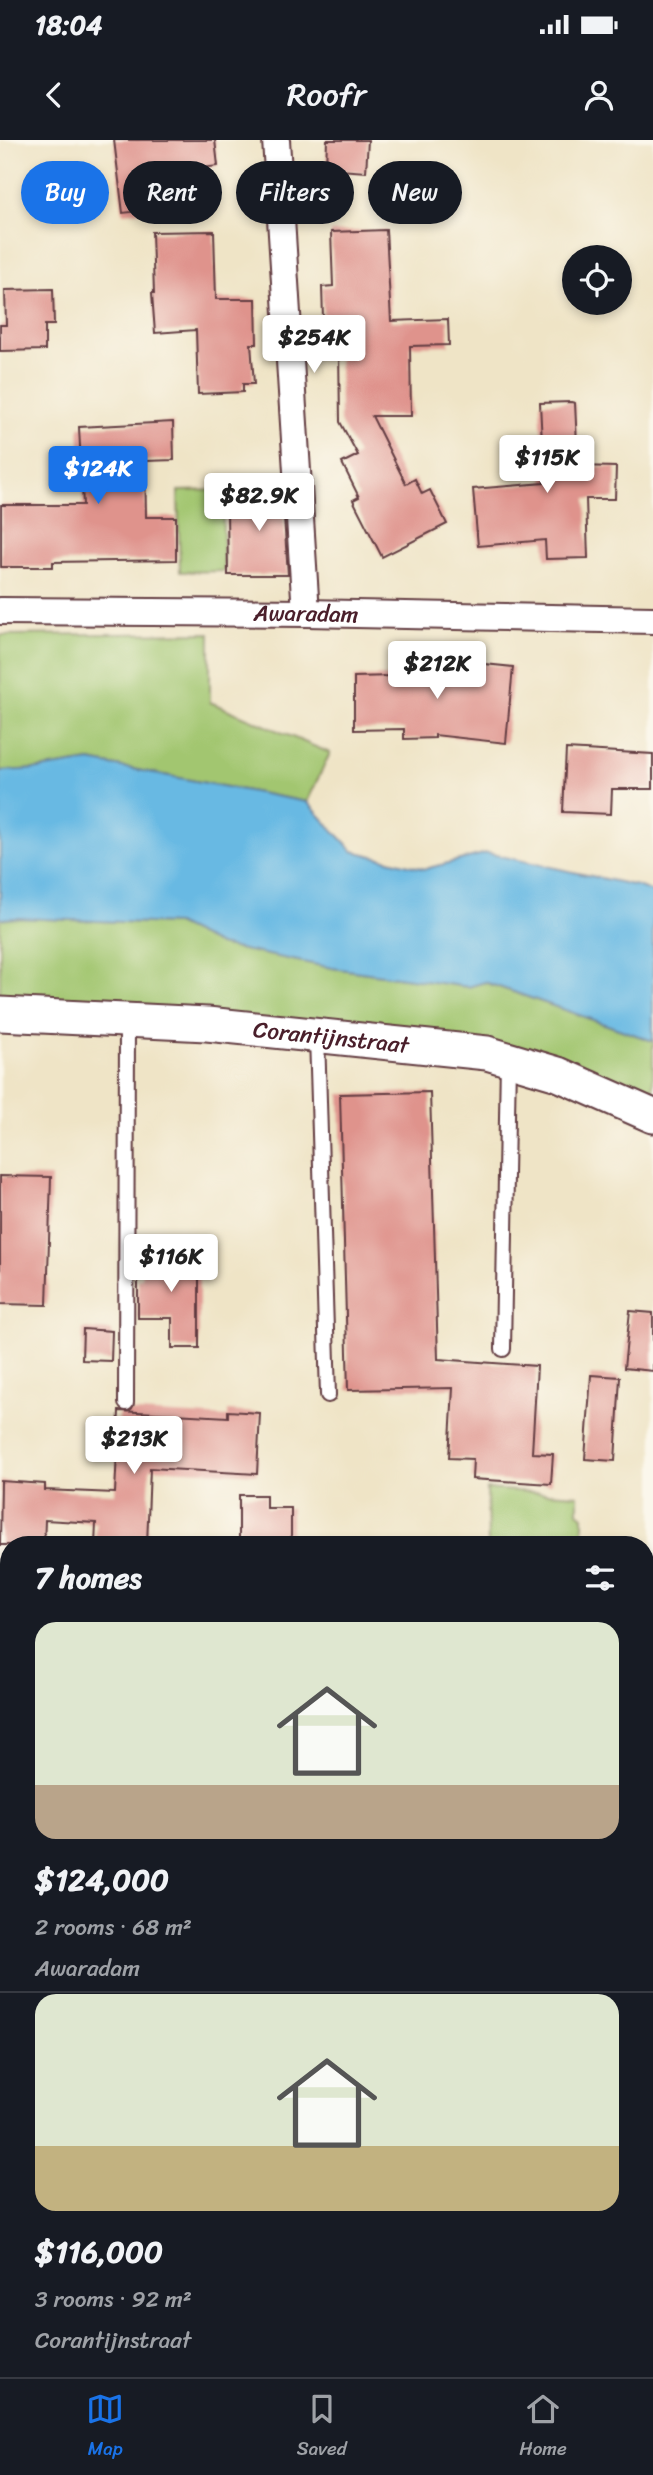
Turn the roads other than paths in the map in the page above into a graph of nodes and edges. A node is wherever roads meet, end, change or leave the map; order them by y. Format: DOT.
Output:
graph roads {
  1 [pos="276,140"];
  2 [pos="0,611"];
  3 [pos="306,613"];
  4 [pos="653,620"];
  5 [pos="0,1014"];
  6 [pos="127,1020"];
  7 [pos="317,1036"];
  8 [pos="508,1060"];
  9 [pos="653,1116"];
  10 [pos="503,1349"];
  11 [pos="328,1395"];
  12 [pos="126,1403"];
  1 -- 3 [label="street"];
  2 -- 3 [label="street, Awaradam"];
  3 -- 4 [label="street, Awaradam"];
  5 -- 6 [label="street, Corantijnstraat"];
  6 -- 7 [label="street, Corantijnstraat"];
  6 -- 12 [label="lane"];
  7 -- 8 [label="street, Corantijnstraat"];
  7 -- 11 [label="lane"];
  8 -- 9 [label="street, Corantijnstraat"];
  8 -- 10 [label="lane"];
}
